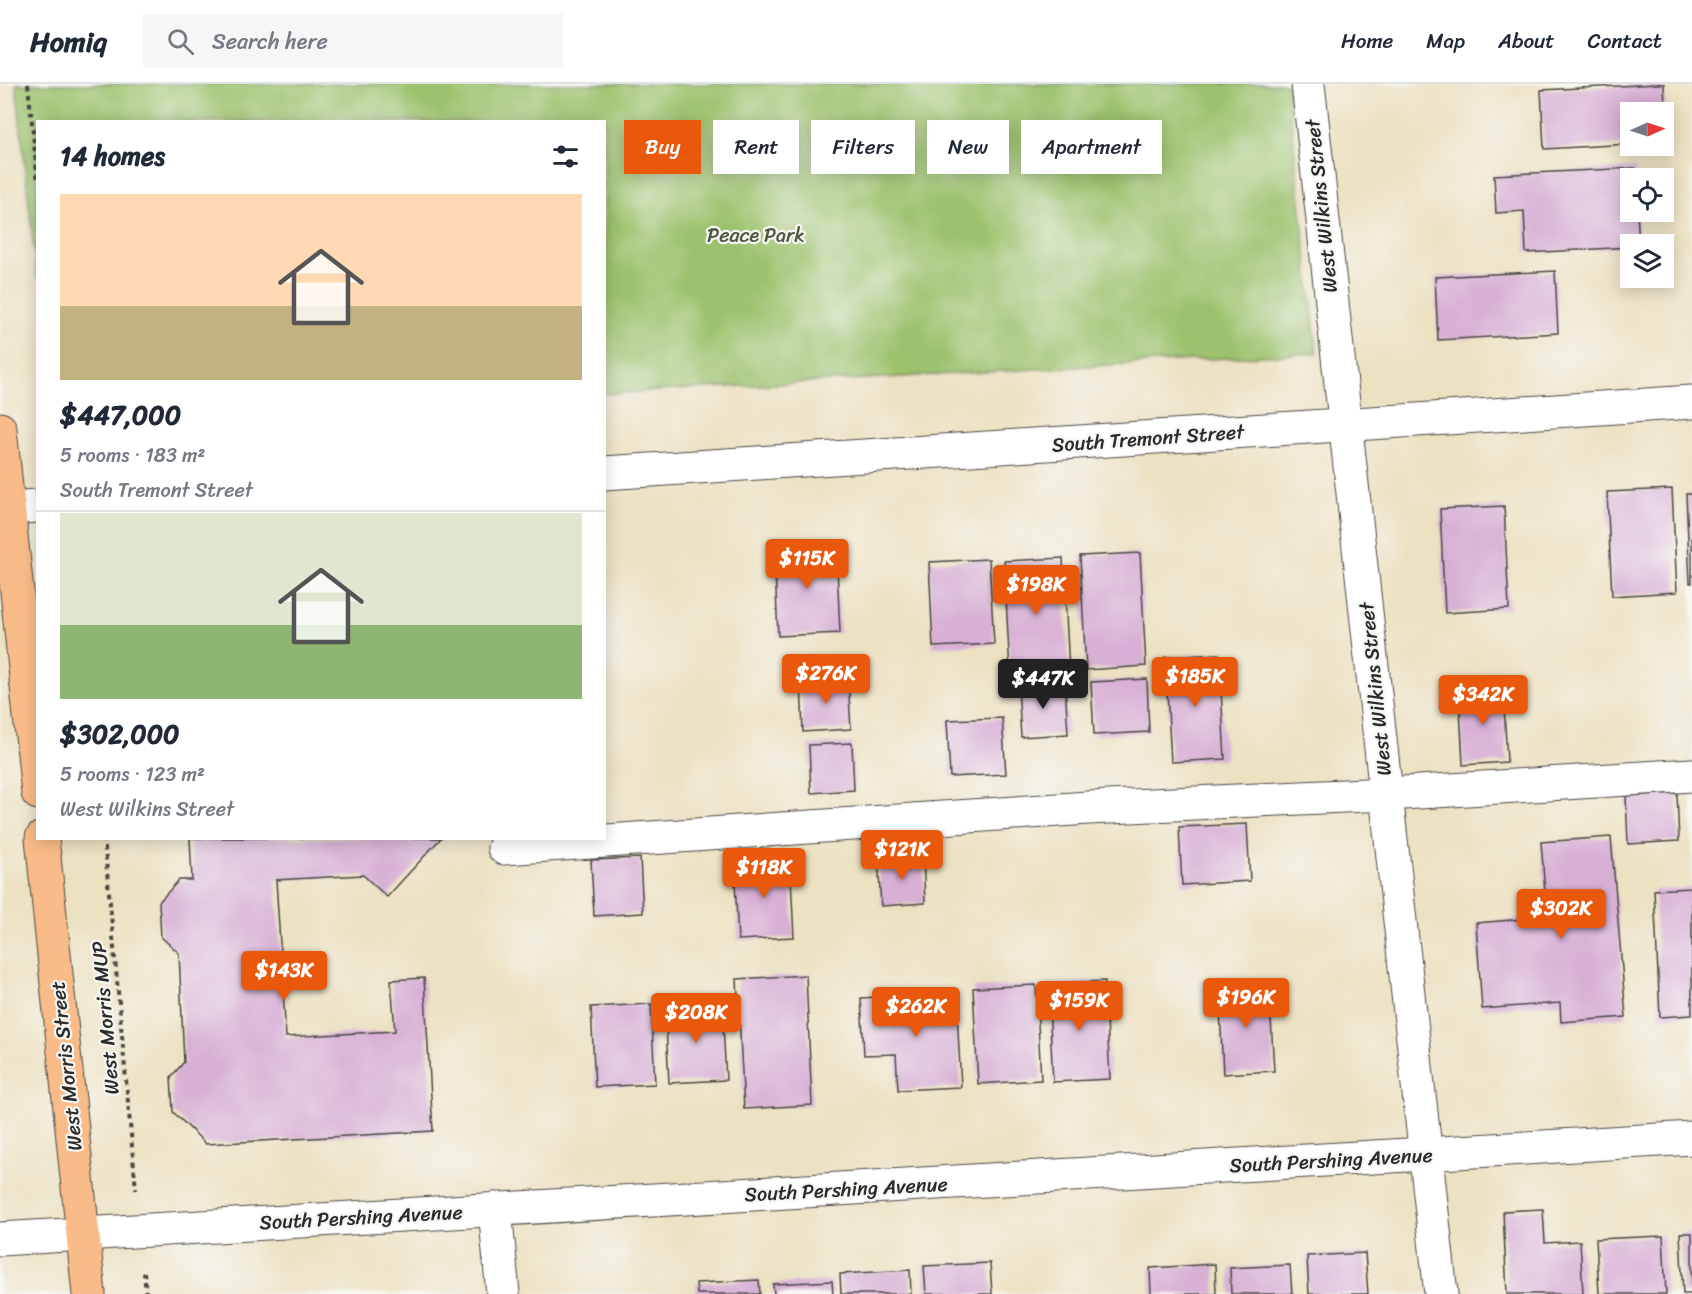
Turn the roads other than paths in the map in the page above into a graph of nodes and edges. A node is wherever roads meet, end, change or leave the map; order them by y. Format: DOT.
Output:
graph roads {
  1 [pos="1308,84"];
  2 [pos="1692,402"];
  3 [pos="1344,425"];
  4 [pos="0,429"];
  5 [pos="606,473"];
  6 [pos="23,507"];
  7 [pos="36,755"];
  8 [pos="1692,775"];
  9 [pos="1387,794"];
  10 [pos="42,840"];
  11 [pos="504,848"];
  12 [pos="1692,1138"];
  13 [pos="1427,1155"];
  14 [pos="495,1209"];
  15 [pos="83,1233"];
  16 [pos="0,1239"];
  17 [pos="89,1294"];
  18 [pos="503,1294"];
  19 [pos="1442,1294"];
  1 -- 3 [label="street, West Wilkins Street"];
  2 -- 3 [label="street, South Tremont Street"];
  3 -- 5 [label="street, South Tremont Street"];
  3 -- 9 [label="street, West Wilkins Street"];
  4 -- 6 [label="main road"];
  6 -- 7 [label="main road"];
  8 -- 9 [label="street"];
  9 -- 11 [label="street"];
  9 -- 13 [label="street, West Wilkins Street"];
  10 -- 15 [label="main road, West Morris Street"];
  12 -- 13 [label="street, South Pershing Avenue"];
  13 -- 14 [label="street, South Pershing Avenue"];
  13 -- 19 [label="street, West Wilkins Street"];
  14 -- 15 [label="street, South Pershing Avenue"];
  14 -- 18 [label="street"];
  15 -- 16 [label="street, South Pershing Avenue"];
  15 -- 17 [label="main road, West Morris Street"];
}
